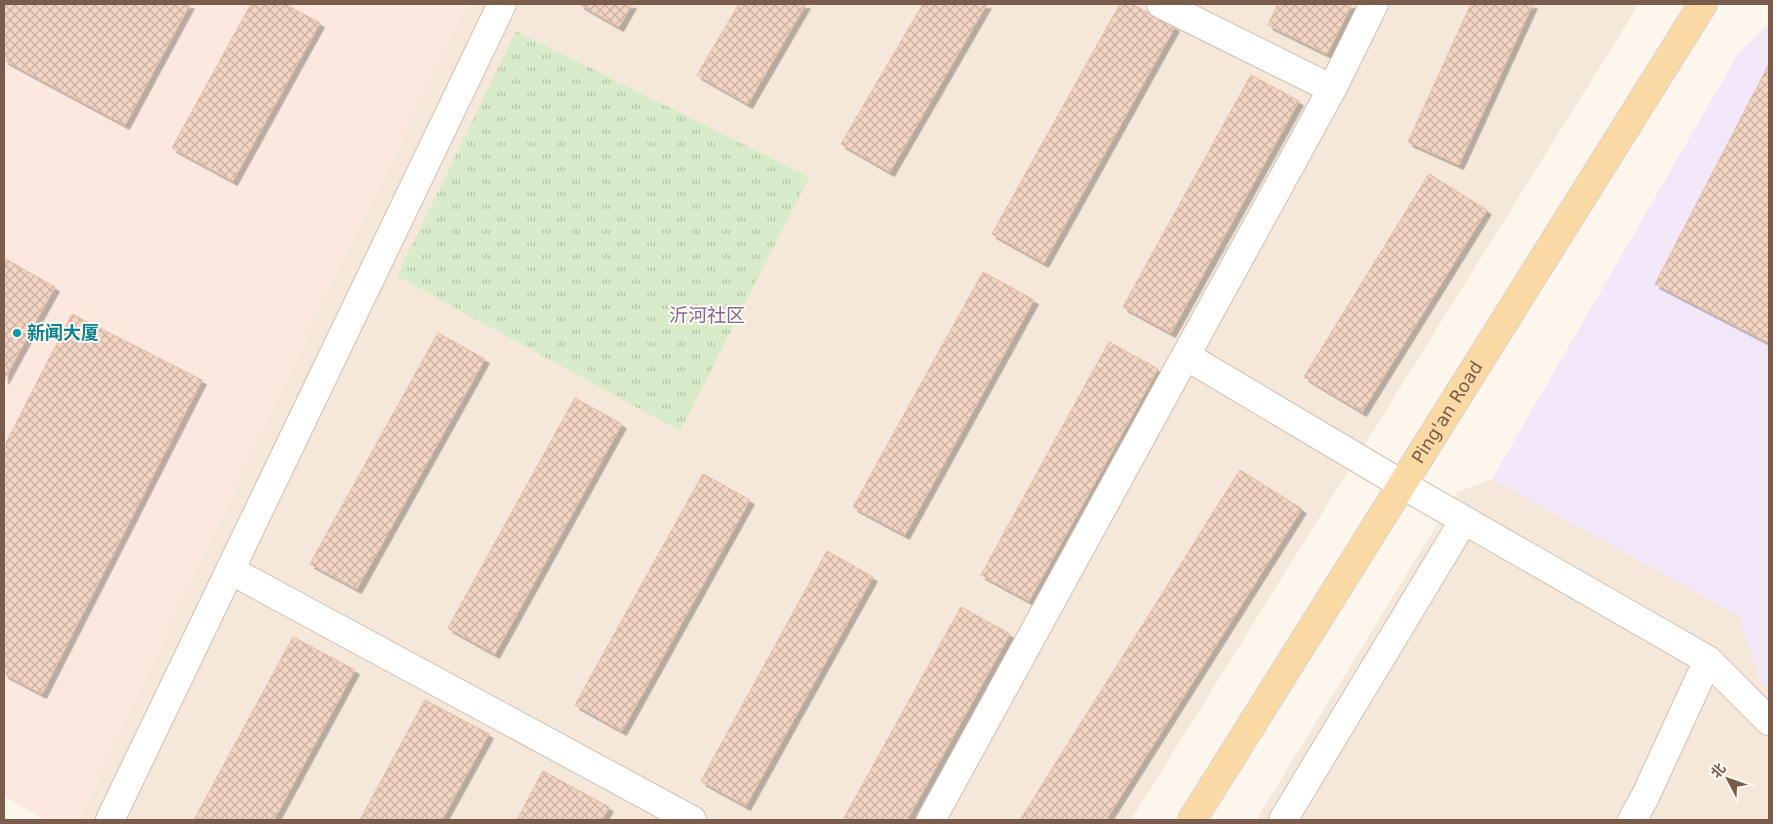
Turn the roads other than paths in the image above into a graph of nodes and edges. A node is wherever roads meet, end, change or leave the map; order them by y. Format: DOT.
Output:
graph roads {
  1 [pos="502,4"];
  2 [pos="1161,4"];
  3 [pos="1374,4"];
  4 [pos="1703,4"];
  5 [pos="1332,89"];
  6 [pos="1186,356"];
  7 [pos="1403,485"];
  8 [pos="1464,520"];
  9 [pos="230,570"];
  10 [pos="1708,660"];
  11 [pos="1769,721"];
  12 [pos="110,820"];
  13 [pos="692,820"];
  14 [pos="931,820"];
  15 [pos="1192,820"];
  16 [pos="1284,820"];
  17 [pos="1632,820"];
  1 -- 9 [label="street"];
  2 -- 5 [label="street"];
  3 -- 5 [label="street"];
  4 -- 7 [label="main road, Ping'an Road"];
  5 -- 6 [label="street"];
  6 -- 7 [label="street"];
  6 -- 14 [label="street"];
  7 -- 8 [label="street"];
  7 -- 15 [label="main road, Ping'an Road"];
  8 -- 10 [label="street"];
  8 -- 16 [label="street"];
  9 -- 12 [label="street"];
  9 -- 13 [label="street"];
  10 -- 11 [label="street"];
  10 -- 17 [label="street"];
}
